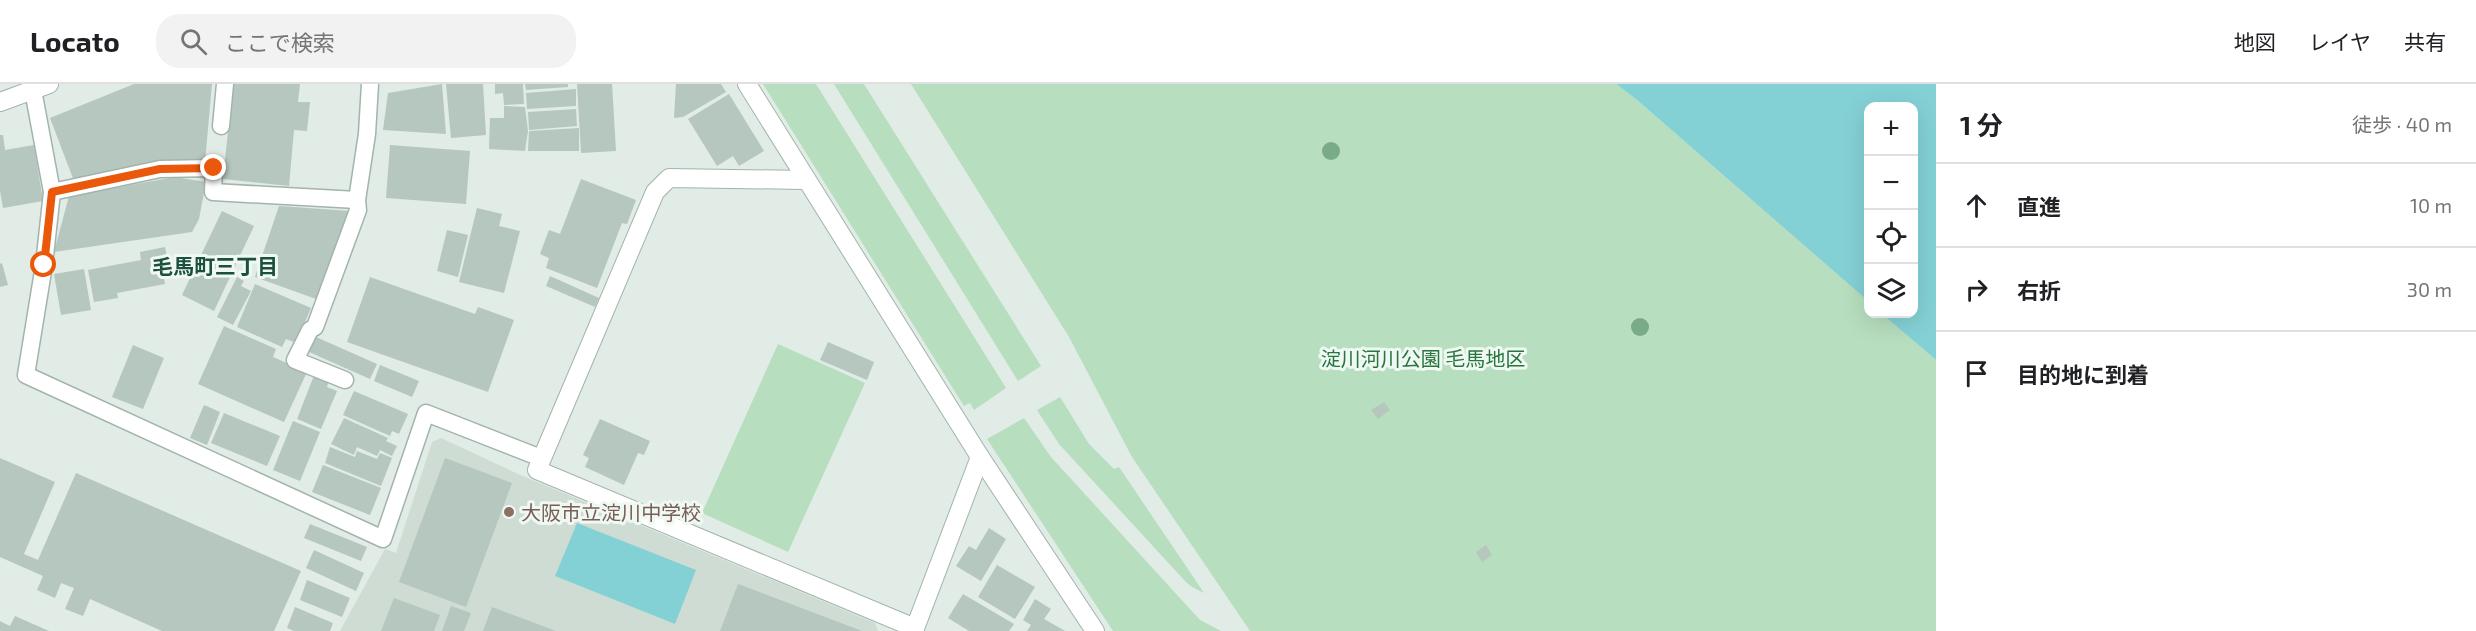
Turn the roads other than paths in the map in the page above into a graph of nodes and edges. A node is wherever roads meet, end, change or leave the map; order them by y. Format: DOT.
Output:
graph roads {
  1 [pos="225,84"];
  2 [pos="370,84"];
  3 [pos="747,84"];
  4 [pos="41,87"];
  5 [pos="0,102"];
  6 [pos="221,126"];
  7 [pos="805,180"];
  8 [pos="52,192"];
  9 [pos="357,200"];
  10 [pos="345,380"];
  11 [pos="542,458"];
  12 [pos="980,458"];
  13 [pos="915,629"];
  14 [pos="1095,631"];
  1 -- 6 [label="lane"];
  2 -- 9 [label="lane"];
  3 -- 7 [label="street"];
  4 -- 5 [label="street"];
  4 -- 8 [label="lane"];
  7 -- 11 [label="street"];
  7 -- 12 [label="street"];
  8 -- 9 [label="lane"];
  8 -- 11 [label="lane"];
  9 -- 10 [label="lane"];
  11 -- 13 [label="street"];
  12 -- 13 [label="street"];
  12 -- 14 [label="street"];
}
